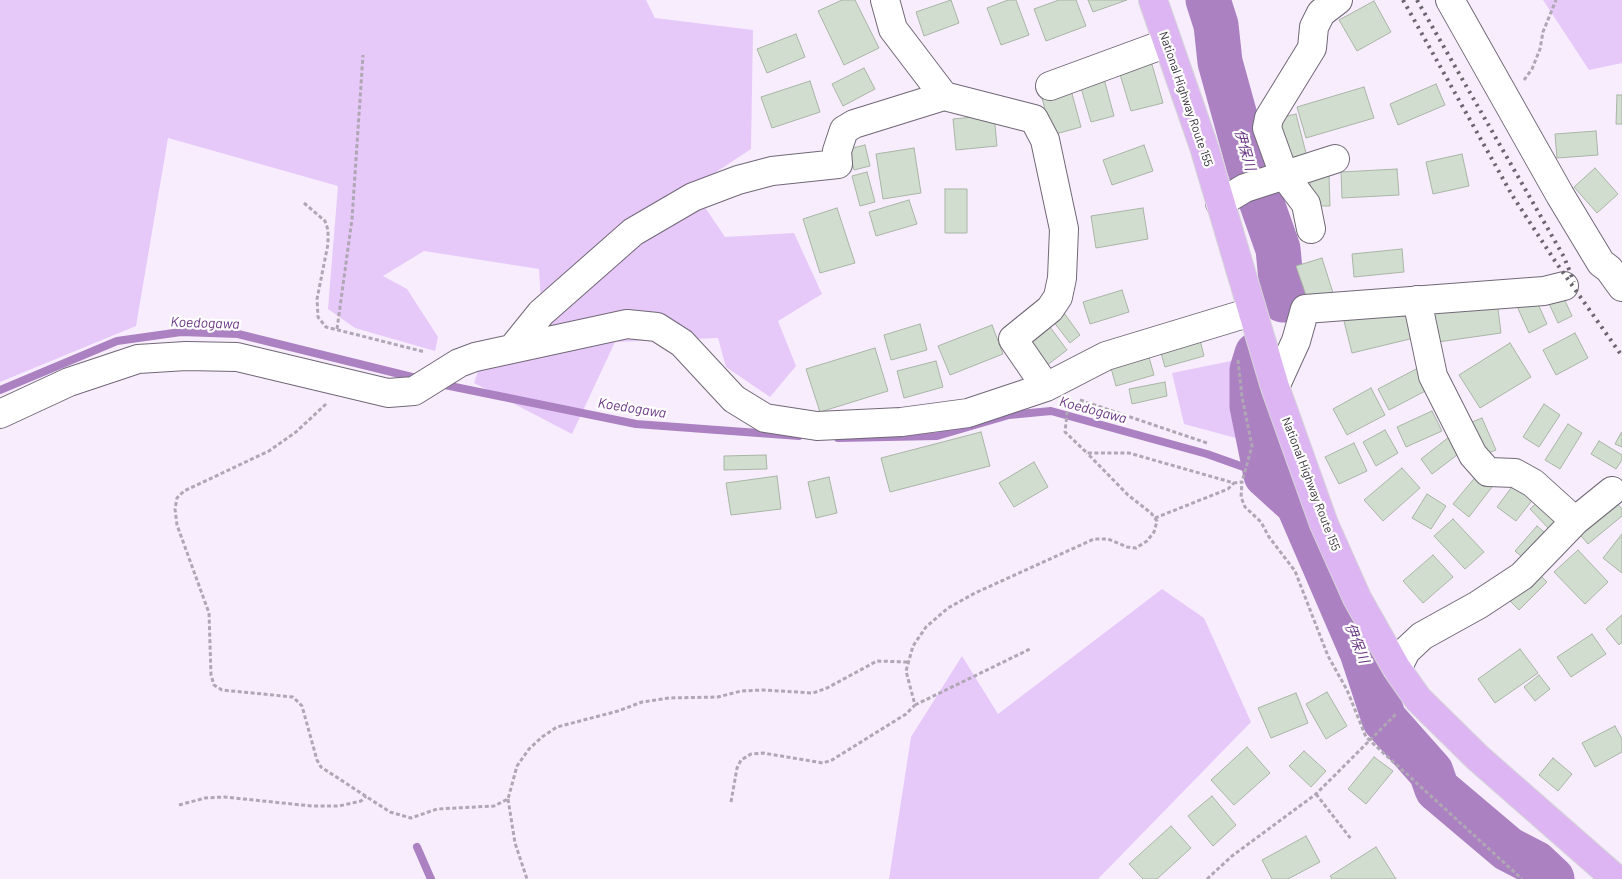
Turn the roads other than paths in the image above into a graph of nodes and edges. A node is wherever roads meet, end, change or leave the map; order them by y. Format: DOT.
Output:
graph roads {
  1 [pos="885,0"];
  2 [pos="1153,0"];
  3 [pos="1338,0"];
  4 [pos="1450,0"];
  5 [pos="1167,43"];
  6 [pos="1050,86"];
  7 [pos="944,96"];
  8 [pos="1335,159"];
  9 [pos="1265,182"];
  10 [pos="1220,203"];
  11 [pos="1311,229"];
  12 [pos="1618,272"];
  13 [pos="1564,286"];
  14 [pos="1417,300"];
  15 [pos="1251,312"];
  16 [pos="512,349"];
  17 [pos="1275,387"];
  18 [pos="1058,393"];
  19 [pos="0,414"];
  20 [pos="1612,491"];
  21 [pos="1575,521"];
  22 [pos="1397,669"];
  23 [pos="1616,879"];
  1 -- 7 [label="street"];
  2 -- 5 [label="highway, National Highway Route 155"];
  3 -- 9 [label="street"];
  4 -- 12 [label="street"];
  5 -- 6 [label="street"];
  5 -- 10 [label="highway, National Highway Route 155"];
  7 -- 16 [label="street"];
  7 -- 18 [label="street"];
  8 -- 9 [label="street"];
  9 -- 10 [label="street"];
  9 -- 11 [label="street"];
  10 -- 15 [label="highway, National Highway Route 155"];
  13 -- 14 [label="street"];
  14 -- 17 [label="street"];
  14 -- 21 [label="street"];
  15 -- 17 [label="highway, National Highway Route 155"];
  15 -- 18 [label="street"];
  16 -- 18 [label="street"];
  16 -- 19 [label="street"];
  17 -- 22 [label="highway, National Highway Route 155"];
  20 -- 21 [label="street"];
  21 -- 22 [label="street"];
  22 -- 23 [label="highway, National Highway Route 155"];
}
